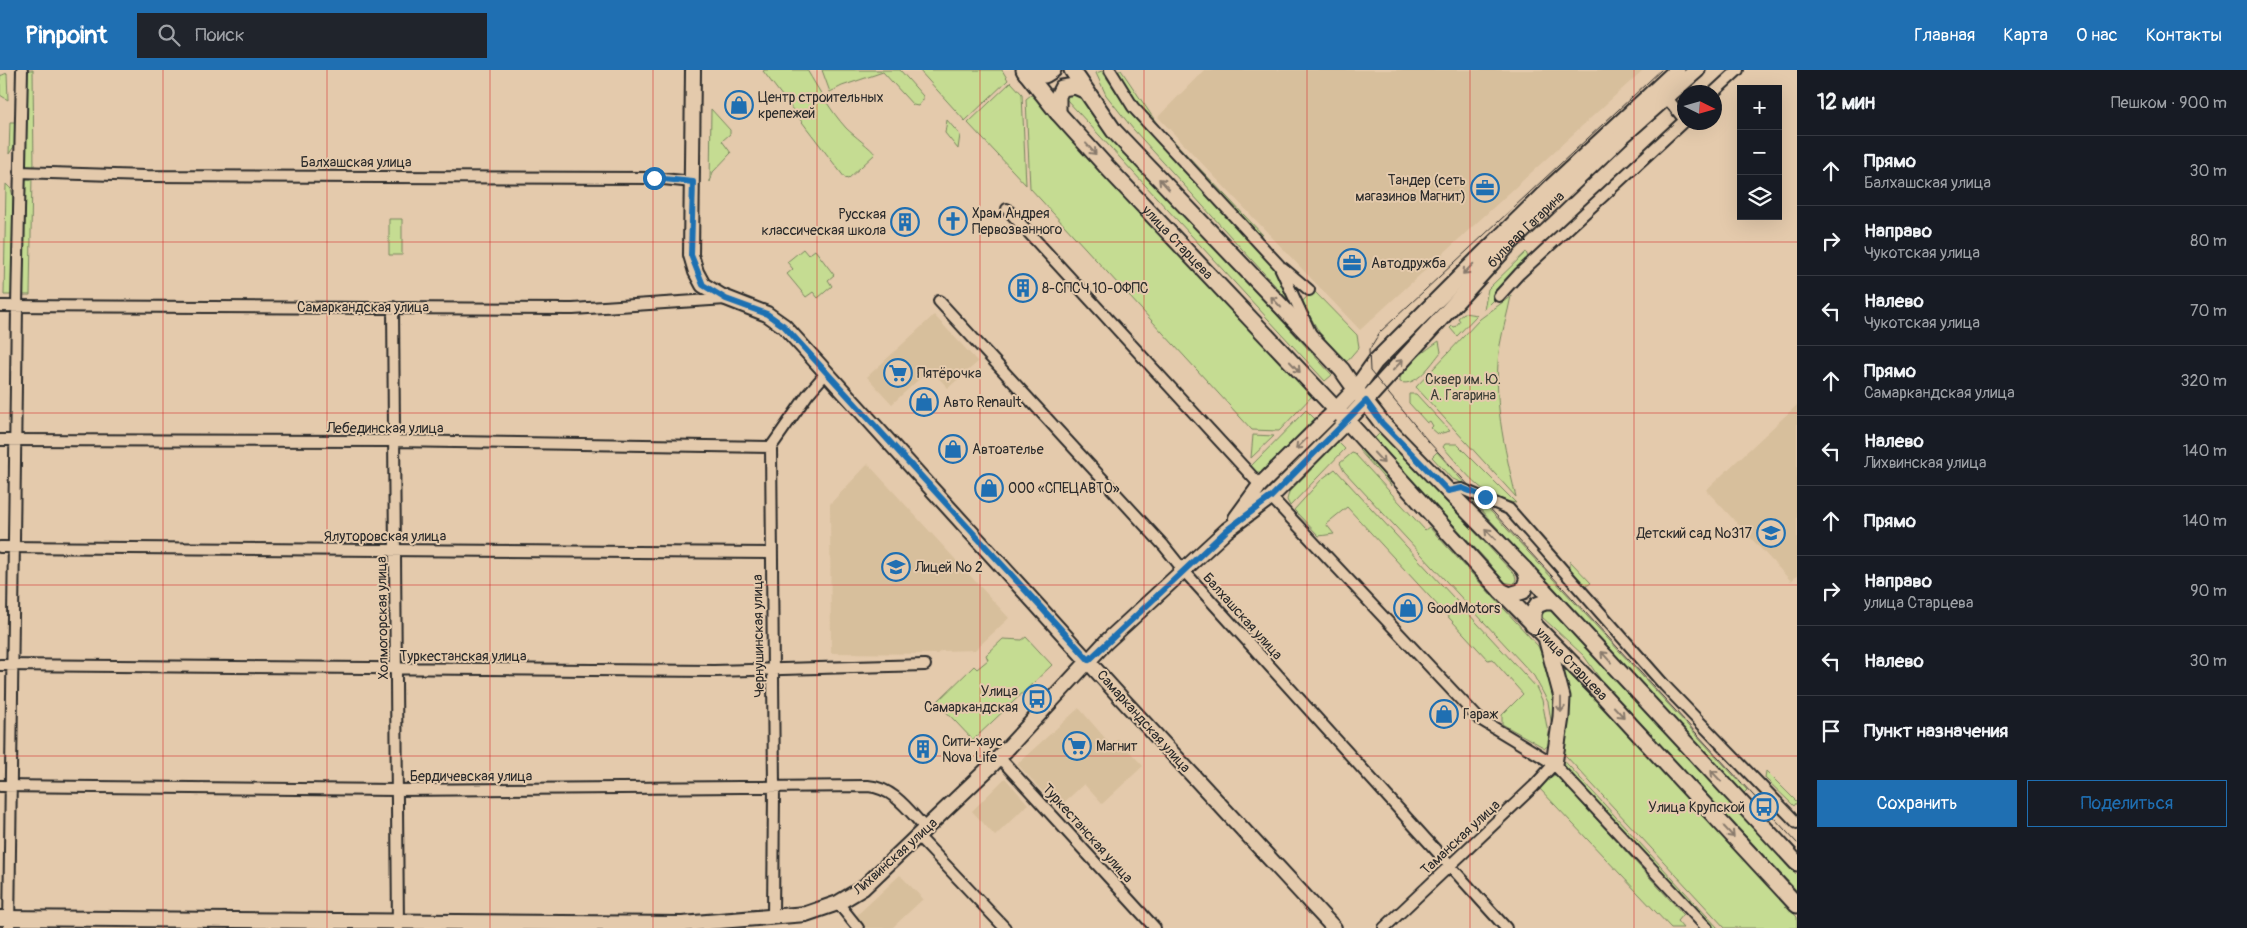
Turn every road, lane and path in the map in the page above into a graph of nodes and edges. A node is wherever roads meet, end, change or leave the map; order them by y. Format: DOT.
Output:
graph roads {
  1 [pos="22,70"];
  2 [pos="693,70"];
  3 [pos="1053,70"];
  4 [pos="1072,70"];
  5 [pos="1110,70"];
  6 [pos="1677,70"];
  7 [pos="1697,70"];
  8 [pos="1738,70"];
  9 [pos="1025,71"];
  10 [pos="1722,85"];
  11 [pos="1084,90"];
  12 [pos="1666,97"];
  13 [pos="1677,111"];
  14 [pos="1058,113"];
  15 [pos="1677,127"];
  16 [pos="19,172"];
  17 [pos="693,182"];
  18 [pos="1556,190"];
  19 [pos="1007,209"];
  20 [pos="1279,265"];
  21 [pos="1309,290"];
  22 [pos="1499,296"];
  23 [pos="726,299"];
  24 [pos="939,301"];
  25 [pos="0,306"];
  26 [pos="17,306"];
  27 [pos="393,307"];
  28 [pos="1316,344"];
  29 [pos="1376,362"];
  30 [pos="1342,370"];
  31 [pos="827,372"];
  32 [pos="1355,390"];
  33 [pos="1366,401"];
  34 [pos="1336,410"];
  35 [pos="1347,421"];
  36 [pos="0,440"];
  37 [pos="15,440"];
  38 [pos="394,441"];
  39 [pos="771,447"];
  40 [pos="1260,485"];
  41 [pos="1448,491"];
  42 [pos="1271,497"];
  43 [pos="1227,530"];
  44 [pos="0,547"];
  45 [pos="14,547"];
  46 [pos="395,550"];
  47 [pos="770,553"];
  48 [pos="1524,569"];
  49 [pos="1184,572"];
  50 [pos="1501,592"];
  51 [pos="1555,602"];
  52 [pos="1533,625"];
  53 [pos="1547,641"];
  54 [pos="1089,660"];
  55 [pos="0,665"];
  56 [pos="13,665"];
  57 [pos="925,665"];
  58 [pos="773,668"];
  59 [pos="396,669"];
  60 [pos="999,757"];
  61 [pos="1554,764"];
  62 [pos="0,786"];
  63 [pos="11,786"];
  64 [pos="774,788"];
  65 [pos="396,790"];
  66 [pos="1797,823"];
  67 [pos="922,832"];
  68 [pos="1797,863"];
  69 [pos="1449,866"];
  70 [pos="838,903"];
  71 [pos="1797,905"];
  72 [pos="773,918"];
  73 [pos="6,922"];
  74 [pos="738,923"];
  75 [pos="398,925"];
  76 [pos="858,928"];
  77 [pos="1005,928"];
  78 [pos="1155,928"];
  79 [pos="1334,928"];
  80 [pos="1384,928"];
  81 [pos="1506,928"];
  82 [pos="1707,928"];
  1 -- 16 [label="street"];
  2 -- 17 [label="main road, Самаркандская улица"];
  3 -- 9 [label="main road"];
  4 -- 11 [label="main road"];
  5 -- 20 [label="street"];
  6 -- 18 [label="main road, бульвар Гагарина"];
  7 -- 12 [label="main road, бульвар Гагарина"];
  8 -- 10 [label="street"];
  9 -- 14 [label="main road, улица Старцева"];
  11 -- 14 [label="main road"];
  28 -- 11 [label="main road, one-way"];
  12 -- 13 [label="street"];
  12 -- 18 [label="main road, бульвар Гагарина"];
  14 -- 34 [label="main road, улица Старцева, one-way"];
  15 -- 22 [label="street"];
  16 -- 17 [label="street, Балхашская улица"];
  16 -- 26 [label="street"];
  17 -- 23 [label="main road, Самаркандская улица"];
  18 -- 29 [label="main road, бульвар Гагарина, one-way"];
  33 -- 18 [label="main road, бульвар Гагарина, one-way"];
  19 -- 40 [label="street"];
  20 -- 21 [label="street"];
  20 -- 28 [label="street"];
  23 -- 27 [label="street, Самаркандская улица"];
  23 -- 31 [label="main road, Самаркандская улица"];
  24 -- 49 [label="street, Балхашская улица"];
  25 -- 26 [label="street, Самаркандская улица"];
  26 -- 27 [label="street, Самаркандская улица"];
  26 -- 37 [label="street"];
  27 -- 38 [label="street, Холмогорская улица"];
  28 -- 30 [label="main road"];
  29 -- 30 [label="main road, бульвар Гагарина"];
  29 -- 32 [label="main road, бульвар Гагарина"];
  30 -- 32 [label="main road"];
  31 -- 39 [label="street"];
  31 -- 54 [label="main road, Самаркандская улица"];
  32 -- 33 [label="main road, улица Старцева"];
  32 -- 34 [label="main road, бульвар Гагарина"];
  33 -- 35 [label="main road, бульвар Гагарина"];
  33 -- 41 [label="main road, улица Старцева"];
  34 -- 35 [label="main road, улица Старцева"];
  34 -- 40 [label="main road, one-way"];
  35 -- 42 [label="main road"];
  35 -- 50 [label="main road, улица Старцева, one-way"];
  36 -- 37 [label="street, Лебединская улица"];
  37 -- 38 [label="street, Лебединская улица"];
  37 -- 45 [label="street"];
  38 -- 39 [label="street, Лебединская улица"];
  38 -- 46 [label="street, Холмогорская улица"];
  39 -- 47 [label="street, Чернушинская улица"];
  40 -- 43 [label="main road"];
  48 -- 41 [label="main road, улица Старцева, one-way"];
  41 -- 66 [label="street"];
  42 -- 43 [label="main road"];
  42 -- 61 [label="street"];
  43 -- 49 [label="main road, Лихвинская улица"];
  44 -- 45 [label="street, Ялуторовская улица"];
  45 -- 46 [label="street, Ялуторовская улица"];
  45 -- 56 [label="street"];
  46 -- 47 [label="street, Ялуторовская улица"];
  46 -- 59 [label="street, Холмогорская улица"];
  47 -- 58 [label="street, Чернушинская улица"];
  48 -- 50 [label="main road"];
  48 -- 51 [label="main road, улица Старцева"];
  49 -- 54 [label="main road, Лихвинская улица"];
  49 -- 69 [label="street, Балхашская улица"];
  50 -- 52 [label="main road, улица Старцева"];
  51 -- 52 [label="main road"];
  68 -- 51 [label="main road, улица Старцева, one-way"];
  52 -- 53 [label="main road, улица Старцева"];
  53 -- 61 [label="main road, one-way"];
  53 -- 71 [label="main road, улица Старцева, one-way"];
  54 -- 60 [label="main road, Лихвинская улица"];
  54 -- 79 [label="main road, Самаркандская улица"];
  55 -- 56 [label="street, Туркестанская улица"];
  56 -- 59 [label="street, Туркестанская улица"];
  56 -- 63 [label="street"];
  57 -- 58 [label="street, Туркестанская улица"];
  58 -- 59 [label="street, Туркестанская улица"];
  58 -- 64 [label="street, Чернушинская улица"];
  59 -- 65 [label="street, Холмогорская улица"];
  60 -- 67 [label="main road, Лихвинская улица"];
  60 -- 78 [label="street, Туркестанская улица"];
  61 -- 69 [label="street, Таманская улица"];
  61 -- 82 [label="street"];
  62 -- 63 [label="street, Бердичевская улица"];
  63 -- 65 [label="street, Бердичевская улица"];
  63 -- 73 [label="street"];
  64 -- 65 [label="street, Бердичевская улица"];
  64 -- 67 [label="street, Бердичевская улица"];
  64 -- 72 [label="street, Чернушинская улица"];
  65 -- 75 [label="street, Холмогорская улица"];
  67 -- 70 [label="main road, Лихвинская улица"];
  67 -- 77 [label="street, Бердичевская улица"];
  69 -- 80 [label="street, Таманская улица"];
  69 -- 81 [label="street, Балхашская улица"];
  70 -- 72 [label="main road, Лихвинская улица"];
  70 -- 76 [label="street"];
  72 -- 74 [label="main road, Лихвинская улица"];
  73 -- 75 [label="main road, Лихвинская улица"];
  74 -- 75 [label="main road, Лихвинская улица"];
}
